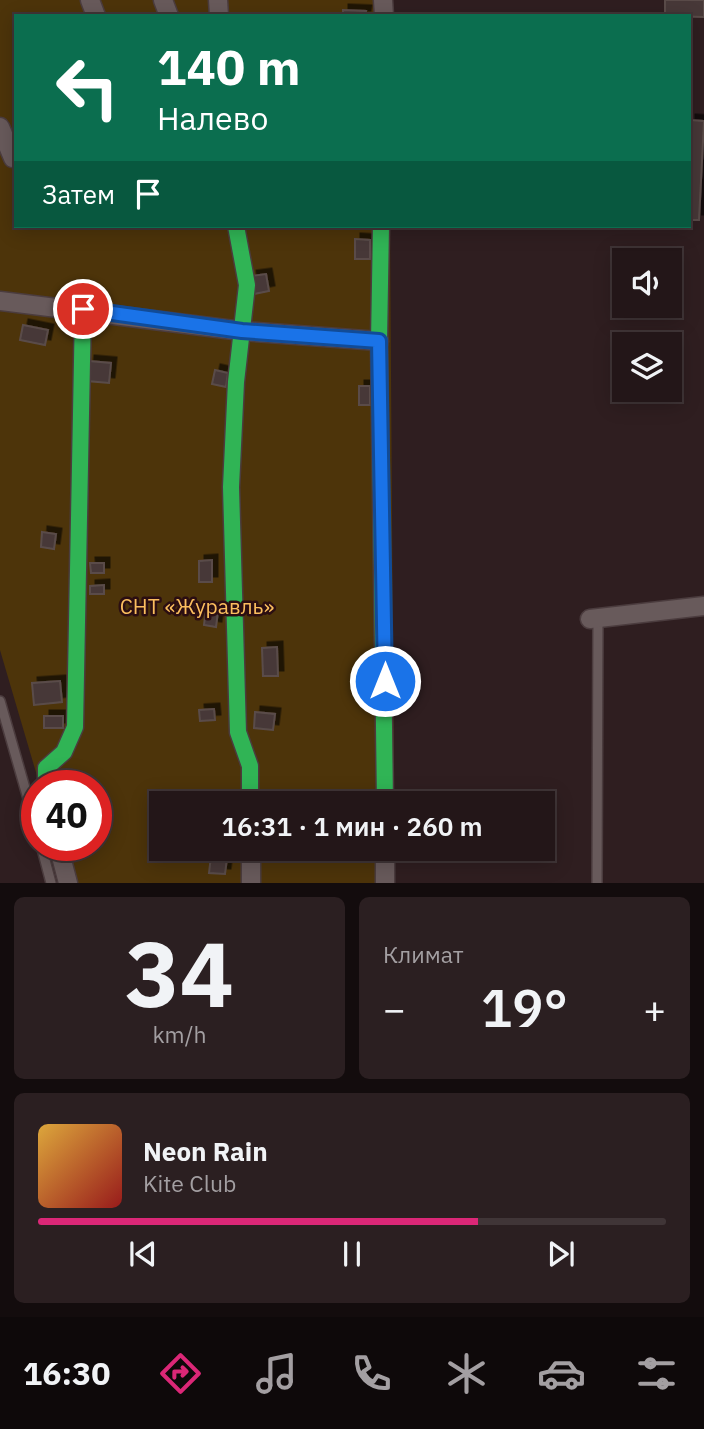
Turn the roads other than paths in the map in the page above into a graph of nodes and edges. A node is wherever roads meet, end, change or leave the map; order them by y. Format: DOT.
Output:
graph roads {
  1 [pos="0,127"];
  2 [pos="14,158"];
  3 [pos="236,228"];
  4 [pos="381,228"];
  5 [pos="0,300"];
  6 [pos="83,309"];
  7 [pos="242,331"];
  8 [pos="379,341"];
  9 [pos="704,606"];
  10 [pos="594,619"];
  11 [pos="0,701"];
  12 [pos="46,770"];
  13 [pos="21,775"];
  14 [pos="250,791"];
  15 [pos="385,791"];
  16 [pos="45,861"];
  17 [pos="62,861"];
  18 [pos="251,861"];
  19 [pos="385,861"];
  20 [pos="51,883"];
  21 [pos="68,883"];
  22 [pos="251,883"];
  23 [pos="385,883"];
  24 [pos="597,883"];
  1 -- 2 [label="street"];
  3 -- 7 [label="street"];
  4 -- 8 [label="street"];
  5 -- 6 [label="street"];
  6 -- 7 [label="street"];
  6 -- 12 [label="street"];
  7 -- 8 [label="street"];
  7 -- 14 [label="street"];
  8 -- 15 [label="street"];
  9 -- 10 [label="street"];
  10 -- 24 [label="lane"];
  11 -- 13 [label="lane"];
  16 -- 20 [label="lane"];
  17 -- 21 [label="street"];
  18 -- 22 [label="street"];
  19 -- 23 [label="street"];
}
